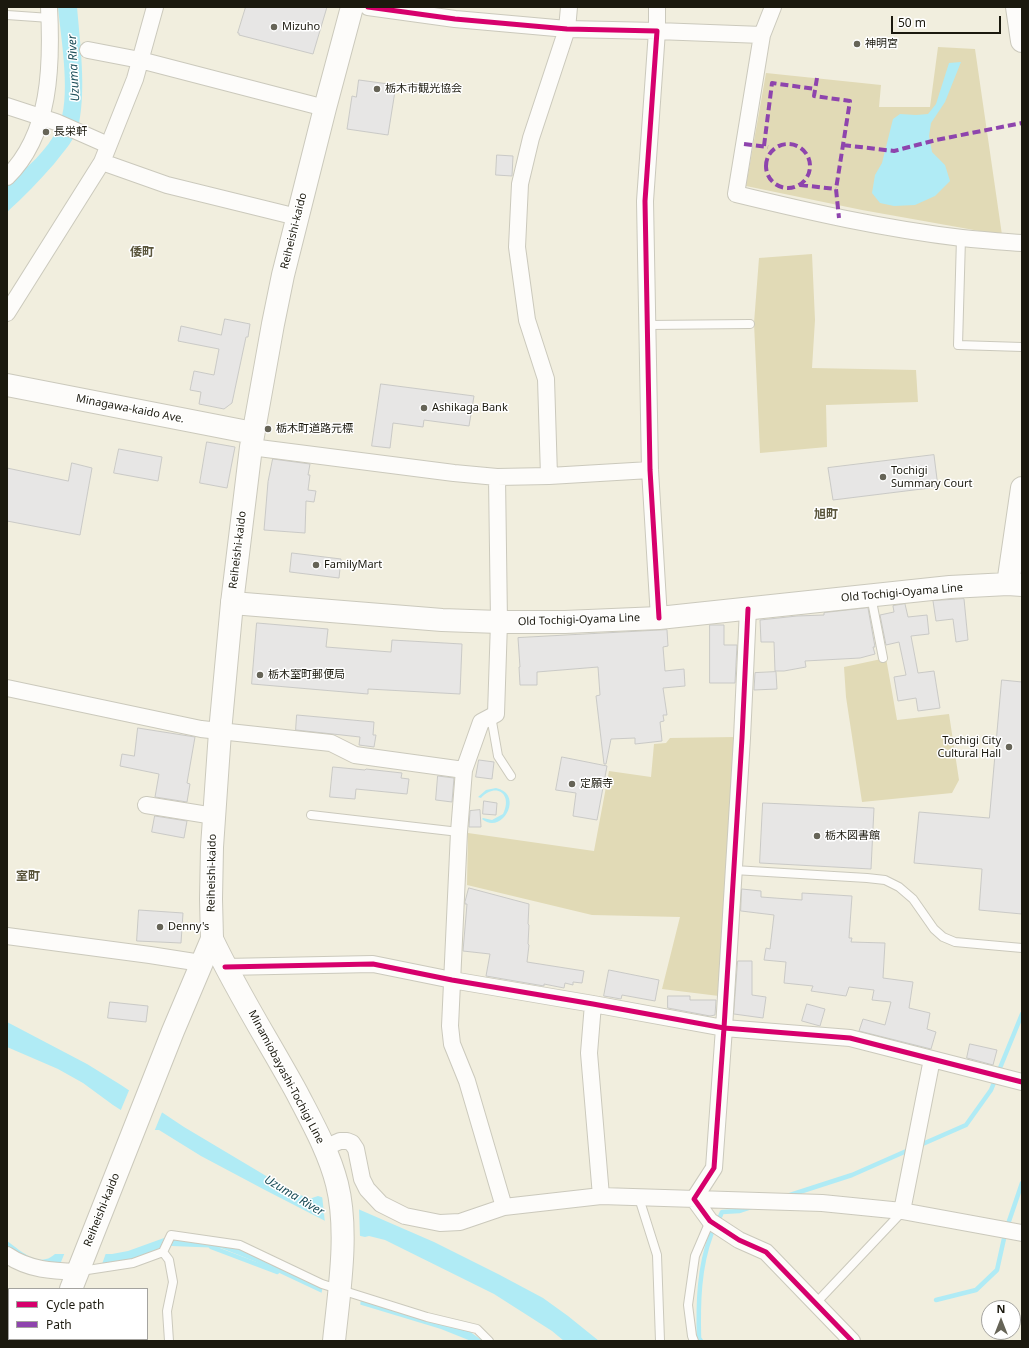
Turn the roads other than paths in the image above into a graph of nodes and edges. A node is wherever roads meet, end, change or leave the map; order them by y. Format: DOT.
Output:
graph roads {
  1 [pos="155,7"];
  2 [pos="352,7"];
  3 [pos="368,7"];
  4 [pos="569,7"];
  5 [pos="657,7"];
  6 [pos="773,7"];
  7 [pos="1017,7"];
  8 [pos="50,12"];
  9 [pos="7,15"];
  10 [pos="567,29"];
  11 [pos="657,31"];
  12 [pos="762,36"];
  13 [pos="1022,41"];
  14 [pos="88,50"];
  15 [pos="140,60"];
  16 [pos="7,106"];
  17 [pos="324,108"];
  18 [pos="49,120"];
  19 [pos="108,145"];
  20 [pos="102,162"];
  21 [pos="7,178"];
  22 [pos="297,217"];
  23 [pos="961,238"];
  24 [pos="1022,243"];
  25 [pos="7,313"];
  26 [pos="750,324"];
  27 [pos="648,325"];
  28 [pos="1022,347"];
  29 [pos="7,385"];
  30 [pos="252,440"];
  31 [pos="650,470"];
  32 [pos="497,476"];
  33 [pos="549,476"];
  34 [pos="1022,488"];
  35 [pos="1015,585"];
  36 [pos="871,595"];
  37 [pos="232,603"];
  38 [pos="748,609"];
  39 [pos="659,618"];
  40 [pos="499,622"];
  41 [pos="883,658"];
  42 [pos="7,688"];
  43 [pos="491,716"];
  44 [pos="220,732"];
  45 [pos="464,770"];
  46 [pos="511,776"];
  47 [pos="146,804"];
  48 [pos="311,815"];
  49 [pos="214,816"];
  50 [pos="459,832"];
  51 [pos="734,870"];
  52 [pos="7,936"];
  53 [pos="212,939"];
  54 [pos="1022,948"];
  55 [pos="201,963"];
  56 [pos="225,967"];
  57 [pos="452,980"];
  58 [pos="593,1004"];
  59 [pos="724,1028"];
  60 [pos="932,1059"];
  61 [pos="1022,1082"];
  62 [pos="324,1148"];
  63 [pos="601,1196"];
  64 [pos="639,1198"];
  65 [pos="694,1199"];
  66 [pos="504,1206"];
  67 [pos="902,1211"];
  68 [pos="710,1221"];
  69 [pos="1022,1233"];
  70 [pos="163,1252"];
  71 [pos="7,1255"];
  72 [pos="78,1270"];
  73 [pos="339,1294"];
  74 [pos="816,1303"];
  75 [pos="169,1341"];
  76 [pos="334,1341"];
  77 [pos="489,1341"];
  78 [pos="660,1341"];
  79 [pos="694,1341"];
  80 [pos="852,1341"];
  1 -- 15 [label="street"];
  2 -- 17 [label="main road, Reiheishi-kaido"];
  3 -- 10 [label="street"];
  4 -- 10 [label="street"];
  5 -- 11 [label="street"];
  6 -- 12 [label="street"];
  7 -- 13 [label="main road"];
  8 -- 9 [label="lane"];
  8 -- 18 [label="street"];
  10 -- 11 [label="street"];
  10 -- 33 [label="street"];
  11 -- 12 [label="street"];
  11 -- 27 [label="street"];
  12 -- 23 [label="street"];
  14 -- 15 [label="street"];
  15 -- 17 [label="street"];
  15 -- 19 [label="street"];
  16 -- 18 [label="street"];
  17 -- 22 [label="main road, Reiheishi-kaido"];
  18 -- 19 [label="street"];
  18 -- 21 [label="street"];
  19 -- 20 [label="street"];
  20 -- 22 [label="street"];
  20 -- 25 [label="street"];
  22 -- 30 [label="main road, Reiheishi-kaido"];
  23 -- 24 [label="street"];
  23 -- 28 [label="lane"];
  26 -- 27 [label="lane"];
  27 -- 31 [label="street"];
  29 -- 30 [label="main road, Minagawa-kaido Ave."];
  30 -- 32 [label="street"];
  30 -- 37 [label="main road, Reiheishi-kaido"];
  31 -- 33 [label="street"];
  31 -- 39 [label="street"];
  32 -- 33 [label="street"];
  32 -- 40 [label="street"];
  34 -- 35 [label="main road"];
  35 -- 36 [label="main road, Old Tochigi-Oyama Line"];
  36 -- 38 [label="main road, Old Tochigi-Oyama Line"];
  36 -- 41 [label="lane"];
  37 -- 40 [label="main road, Old Tochigi-Oyama Line"];
  37 -- 44 [label="main road, Reiheishi-kaido"];
  38 -- 39 [label="main road, Old Tochigi-Oyama Line"];
  38 -- 51 [label="street"];
  39 -- 40 [label="main road, Old Tochigi-Oyama Line"];
  40 -- 43 [label="street"];
  42 -- 44 [label="street"];
  43 -- 45 [label="street"];
  43 -- 46 [label="lane"];
  44 -- 45 [label="street"];
  44 -- 49 [label="main road, Reiheishi-kaido"];
  45 -- 50 [label="street"];
  47 -- 49 [label="street"];
  48 -- 50 [label="lane"];
  49 -- 53 [label="main road, Reiheishi-kaido"];
  50 -- 57 [label="street"];
  51 -- 54 [label="lane"];
  51 -- 59 [label="street"];
  52 -- 55 [label="street"];
  53 -- 55 [label="main road, Reiheishi-kaido"];
  53 -- 56 [label="main road, Minamiobayashi-Tochigi Line"];
  55 -- 72 [label="main road, Reiheishi-kaido"];
  56 -- 57 [label="street"];
  56 -- 62 [label="main road, Minamiobayashi-Tochigi Line"];
  57 -- 58 [label="street"];
  57 -- 66 [label="street"];
  58 -- 59 [label="street"];
  58 -- 63 [label="street"];
  59 -- 60 [label="street"];
  59 -- 65 [label="street"];
  60 -- 61 [label="street"];
  60 -- 67 [label="street"];
  62 -- 66 [label="street"];
  62 -- 73 [label="main road, Minamiobayashi-Tochigi Line"];
  63 -- 64 [label="street"];
  63 -- 66 [label="street"];
  64 -- 65 [label="street"];
  64 -- 78 [label="lane"];
  65 -- 67 [label="street"];
  65 -- 68 [label="street"];
  67 -- 69 [label="street"];
  67 -- 74 [label="lane"];
  68 -- 74 [label="street"];
  68 -- 79 [label="lane"];
  70 -- 72 [label="lane"];
  70 -- 73 [label="lane"];
  70 -- 75 [label="lane"];
  71 -- 72 [label="street"];
  73 -- 76 [label="main road, Minamiobayashi-Tochigi Line"];
  73 -- 77 [label="lane"];
  74 -- 80 [label="street"];
}
